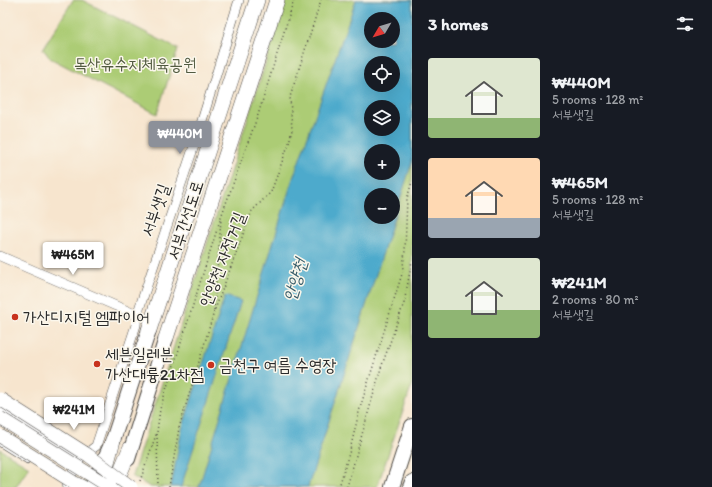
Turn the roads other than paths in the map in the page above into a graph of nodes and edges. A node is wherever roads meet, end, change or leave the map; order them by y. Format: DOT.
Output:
graph roads {
  1 [pos="239,0"];
  2 [pos="257,0"];
  3 [pos="277,0"];
  4 [pos="0,256"];
  5 [pos="137,315"];
  6 [pos="149,330"];
  7 [pos="166,338"];
  8 [pos="0,399"];
  9 [pos="0,409"];
  10 [pos="0,418"];
  11 [pos="412,426"];
  12 [pos="0,430"];
  13 [pos="0,436"];
  14 [pos="113,440"];
  15 [pos="0,444"];
  16 [pos="130,449"];
  17 [pos="79,459"];
  18 [pos="34,465"];
  19 [pos="412,482"];
  20 [pos="67,483"];
  21 [pos="135,485"];
  22 [pos="83,487"];
  23 [pos="92,487"];
  24 [pos="100,487"];
  25 [pos="110,487"];
  26 [pos="114,487"];
  27 [pos="120,487"];
  28 [pos="392,487"];
  29 [pos="410,487"];
  1 -- 5 [label="street, 서부샛길"];
  2 -- 6 [label="highway, 서부간선도로"];
  3 -- 7 [label="highway, 서부간선도로"];
  4 -- 5 [label="street"];
  5 -- 17 [label="street, 서부샛길"];
  6 -- 14 [label="main road"];
  7 -- 16 [label="main road"];
  8 -- 21 [label="main road, bridge"];
  9 -- 17 [label="lane"];
  10 -- 25 [label="main road, bridge"];
  11 -- 28 [label="main road"];
  12 -- 20 [label="lane"];
  13 -- 22 [label="main road, bridge"];
  14 -- 23 [label="main road"];
  14 -- 24 [label="highway"];
  15 -- 18 [label="lane"];
  16 -- 26 [label="highway"];
  16 -- 27 [label="main road"];
  17 -- 20 [label="street, 서부샛길"];
  19 -- 29 [label="main road"];
}
